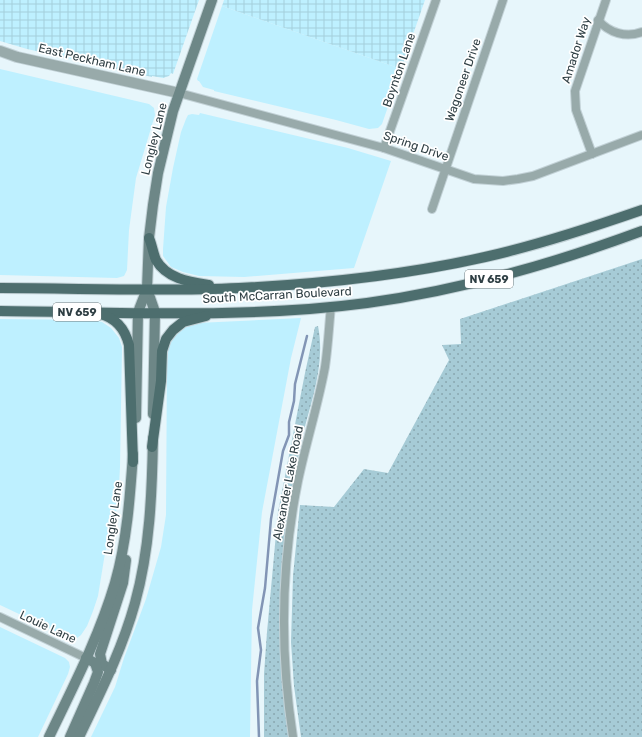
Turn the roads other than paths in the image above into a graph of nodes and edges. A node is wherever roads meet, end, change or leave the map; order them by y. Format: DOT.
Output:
graph roads {
  1 [pos="212,0"];
  2 [pos="436,0"];
  3 [pos="504,0"];
  4 [pos="606,0"];
  5 [pos="598,20"];
  6 [pos="642,32"];
  7 [pos="0,51"];
  8 [pos="179,93"];
  9 [pos="642,135"];
  10 [pos="384,148"];
  11 [pos="592,154"];
  12 [pos="445,169"];
  13 [pos="432,209"];
  14 [pos="642,210"];
  15 [pos="642,231"];
  16 [pos="149,238"];
  17 [pos="0,288"];
  18 [pos="237,288"];
  19 [pos="146,290"];
  20 [pos="331,306"];
  21 [pos="0,311"];
  22 [pos="90,312"];
  23 [pos="138,312"];
  24 [pos="155,312"];
  25 [pos="228,312"];
  26 [pos="152,447"];
  27 [pos="133,462"];
  28 [pos="128,522"];
  29 [pos="0,617"];
  30 [pos="86,658"];
  31 [pos="111,670"];
  32 [pos="50,737"];
  33 [pos="70,737"];
  34 [pos="79,737"];
  35 [pos="293,737"];
  1 -- 8 [label="main road, Longley Lane"];
  2 -- 10 [label="street, Boynton Lane"];
  3 -- 12 [label="street, Wagoneer Drive"];
  4 -- 5 [label="street, Amador Way"];
  5 -- 6 [label="street"];
  5 -- 11 [label="street, Amador Way"];
  7 -- 8 [label="street, East Peckham Lane"];
  8 -- 10 [label="street, Spring Drive"];
  8 -- 16 [label="main road, Longley Lane"];
  9 -- 11 [label="street, Spring Drive"];
  10 -- 12 [label="street, Spring Drive"];
  11 -- 12 [label="street, Spring Drive"];
  12 -- 13 [label="street, Wagoneer Drive"];
  14 -- 18 [label="main road, South McCarran Boulevard / NV 659"];
  15 -- 20 [label="main road, South McCarran Boulevard / NV 659"];
  16 -- 18 [label="main road"];
  16 -- 19 [label="main road, Longley Lane"];
  17 -- 19 [label="main road, South McCarran Boulevard / NV 659"];
  18 -- 19 [label="main road, South McCarran Boulevard / NV 659"];
  19 -- 23 [label="main road, Longley Lane"];
  19 -- 24 [label="main road, Longley Lane"];
  20 -- 25 [label="main road, South McCarran Boulevard / NV 659"];
  20 -- 35 [label="street, Alexander Lake Road"];
  21 -- 22 [label="main road, South McCarran Boulevard / NV 659"];
  22 -- 23 [label="main road, South McCarran Boulevard / NV 659"];
  22 -- 27 [label="main road"];
  23 -- 24 [label="main road, South McCarran Boulevard / NV 659"];
  23 -- 27 [label="main road, Longley Lane"];
  24 -- 25 [label="main road, South McCarran Boulevard / NV 659"];
  24 -- 26 [label="main road, Longley Lane"];
  25 -- 26 [label="main road"];
  26 -- 31 [label="main road, Longley Lane"];
  27 -- 28 [label="main road, Longley Lane"];
  28 -- 30 [label="main road, Longley Lane"];
  28 -- 31 [label="main road"];
  29 -- 30 [label="street, Louie Lane"];
  30 -- 32 [label="main road, Longley Lane"];
  30 -- 33 [label="main road"];
  31 -- 34 [label="main road, Longley Lane"];
}
